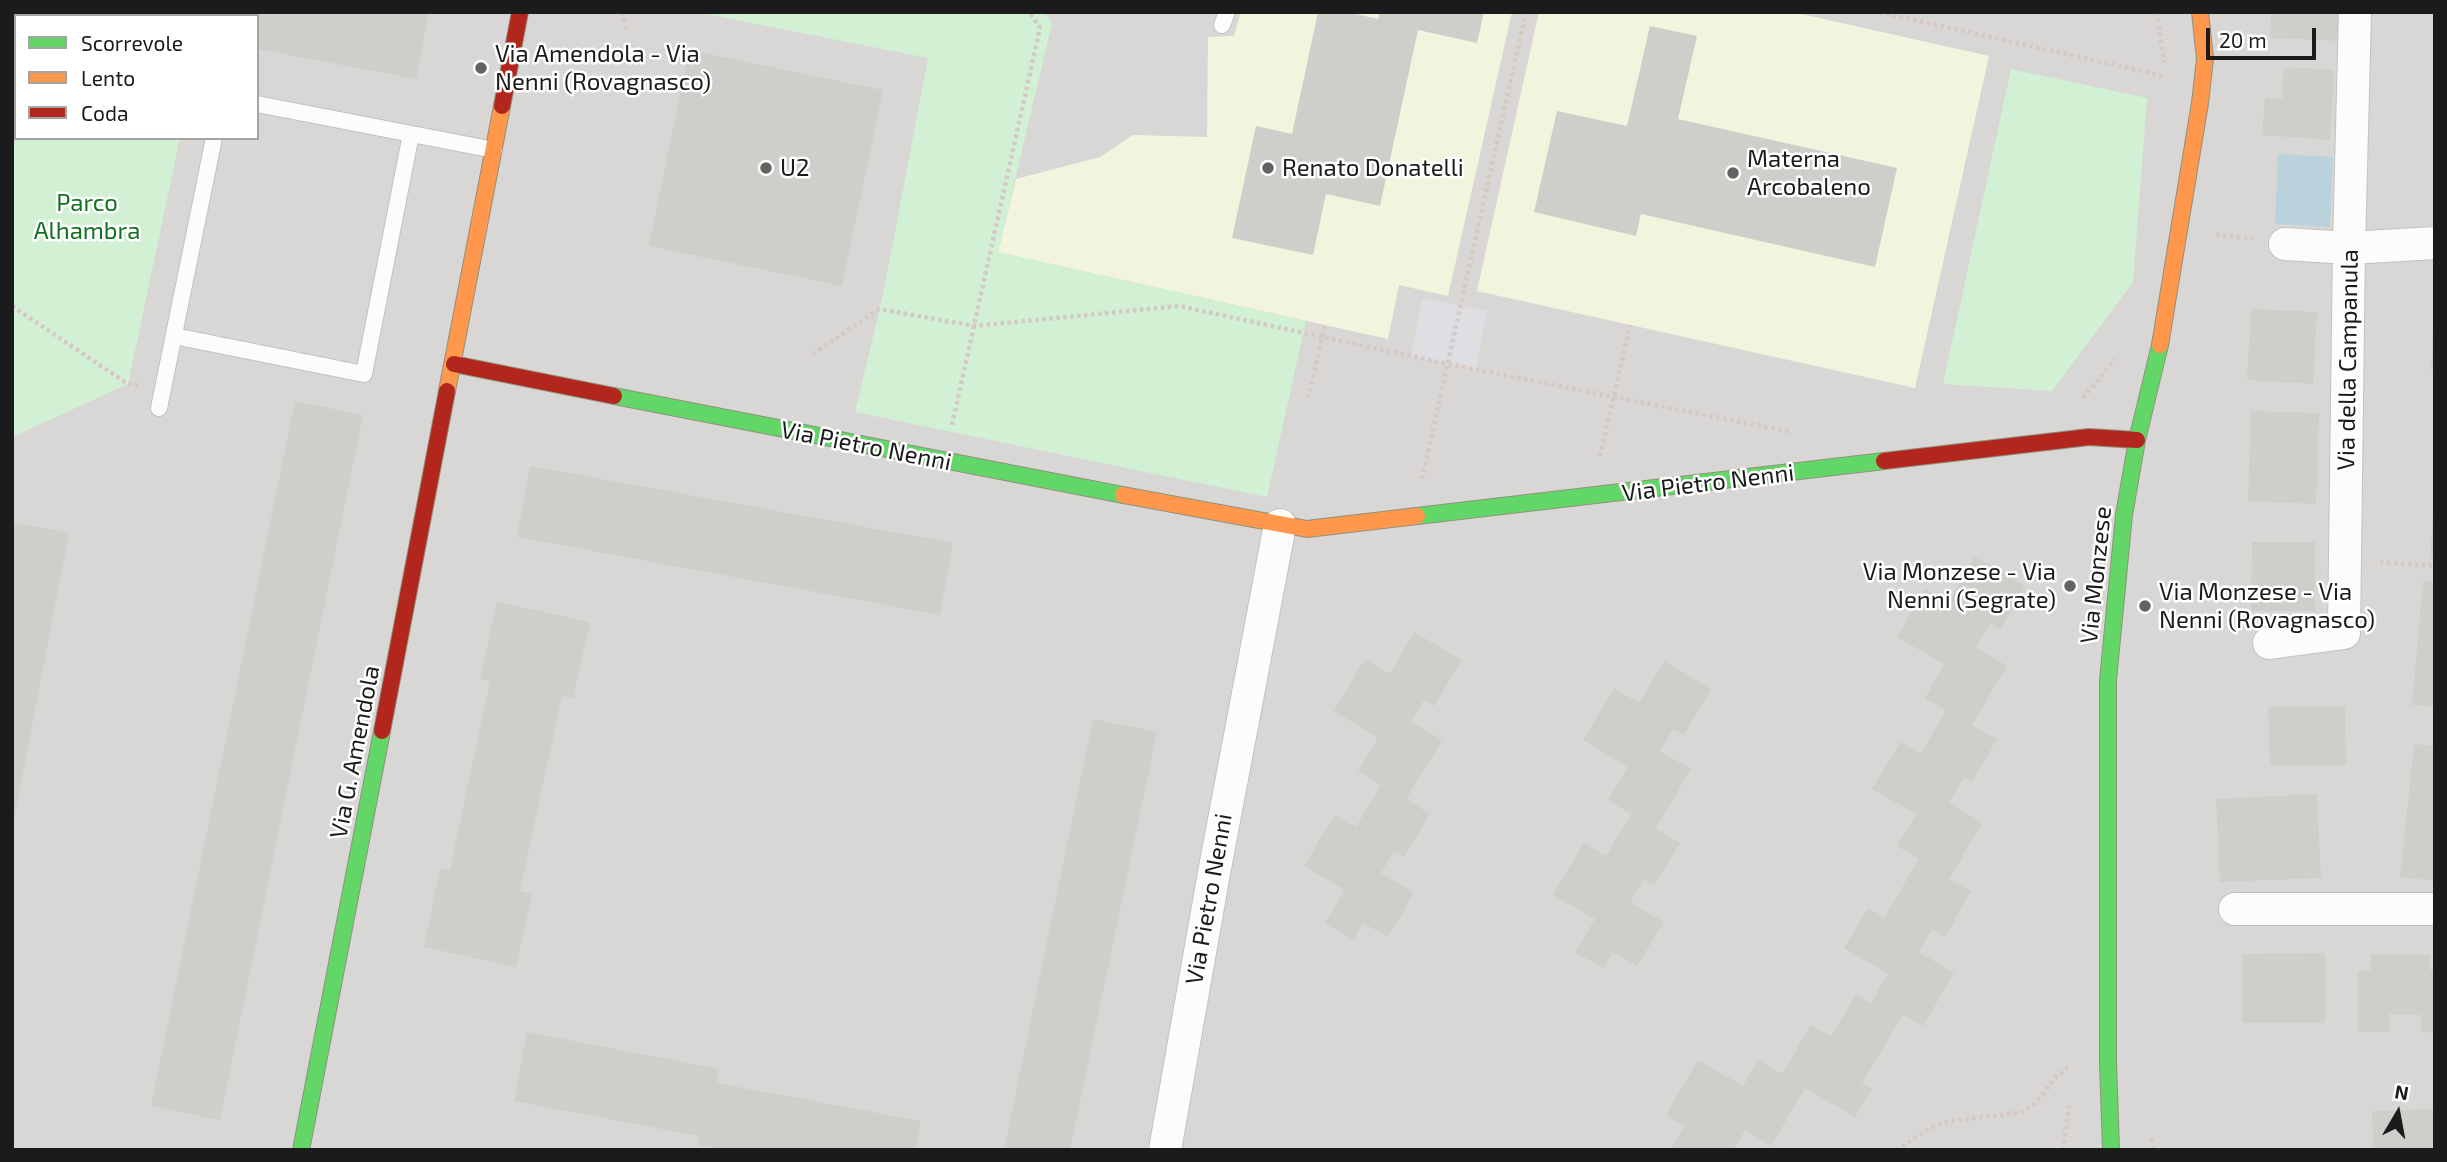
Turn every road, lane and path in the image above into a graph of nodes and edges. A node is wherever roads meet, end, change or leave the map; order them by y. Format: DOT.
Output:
graph roads {
  1 [pos="520,12"];
  2 [pos="622,12"];
  3 [pos="1029,12"];
  4 [pos="1526,12"];
  5 [pos="1879,12"];
  6 [pos="2157,12"];
  7 [pos="2200,12"];
  8 [pos="2356,12"];
  9 [pos="626,32"];
  10 [pos="259,104"];
  11 [pos="411,134"];
  12 [pos="214,140"];
  13 [pos="494,150"];
  14 [pos="2207,234"];
  15 [pos="2435,243"];
  16 [pos="2285,244"];
  17 [pos="2349,248"];
  18 [pos="12,306"];
  19 [pos="1325,325"];
  20 [pos="1630,325"];
  21 [pos="974,326"];
  22 [pos="174,335"];
  23 [pos="1322,337"];
  24 [pos="813,354"];
  25 [pos="2116,358"];
  26 [pos="453,364"];
  27 [pos="1448,364"];
  28 [pos="163,389"];
  29 [pos="1614,397"];
  30 [pos="1308,398"];
  31 [pos="159,408"];
  32 [pos="951,432"];
  33 [pos="2067,440"];
  34 [pos="2137,440"];
  35 [pos="1600,456"];
  36 [pos="1832,468"];
  37 [pos="1414,517"];
  38 [pos="1280,525"];
  39 [pos="2345,559"];
  40 [pos="2435,566"];
  41 [pos="2269,643"];
  42 [pos="2235,909"];
  43 [pos="2435,909"];
  44 [pos="2074,1064"];
  45 [pos="301,1150"];
  46 [pos="1165,1150"];
  47 [pos="1896,1150"];
  48 [pos="2111,1150"];
  1 -- 13 [label="street, Via G. Amendola"];
  2 -- 9 [label="path"];
  3 -- 21 [label="path"];
  4 -- 27 [label="path"];
  5 -- 6 [label="path"];
  7 -- 34 [label="street, Via Monzese"];
  8 -- 17 [label="street, Via della Campanula"];
  10 -- 11 [label="lane"];
  11 -- 13 [label="lane"];
  11 -- 22 [label="lane"];
  12 -- 22 [label="lane"];
  13 -- 26 [label="street, Via G. Amendola"];
  14 -- 16 [label="path"];
  15 -- 17 [label="street"];
  16 -- 17 [label="street"];
  17 -- 39 [label="street, Via della Campanula"];
  18 -- 28 [label="path"];
  19 -- 23 [label="path"];
  20 -- 29 [label="path"];
  21 -- 23 [label="path"];
  21 -- 24 [label="path"];
  21 -- 32 [label="path"];
  22 -- 28 [label="lane"];
  23 -- 27 [label="path"];
  23 -- 30 [label="path"];
  25 -- 33 [label="path"];
  26 -- 38 [label="street, Via Pietro Nenni"];
  26 -- 45 [label="street, Via G. Amendola"];
  27 -- 29 [label="path"];
  27 -- 37 [label="path"];
  28 -- 31 [label="lane"];
  29 -- 35 [label="path"];
  29 -- 36 [label="path"];
  33 -- 34 [label="street, Via Pietro Nenni"];
  33 -- 36 [label="street, Via Pietro Nenni"];
  34 -- 48 [label="street, Via Monzese"];
  36 -- 37 [label="street, Via Pietro Nenni"];
  37 -- 38 [label="street, Via Pietro Nenni"];
  38 -- 46 [label="street, Via Pietro Nenni"];
  39 -- 40 [label="path"];
  39 -- 41 [label="street, Via della Campanula"];
  42 -- 43 [label="street"];
  44 -- 47 [label="path"];
}
